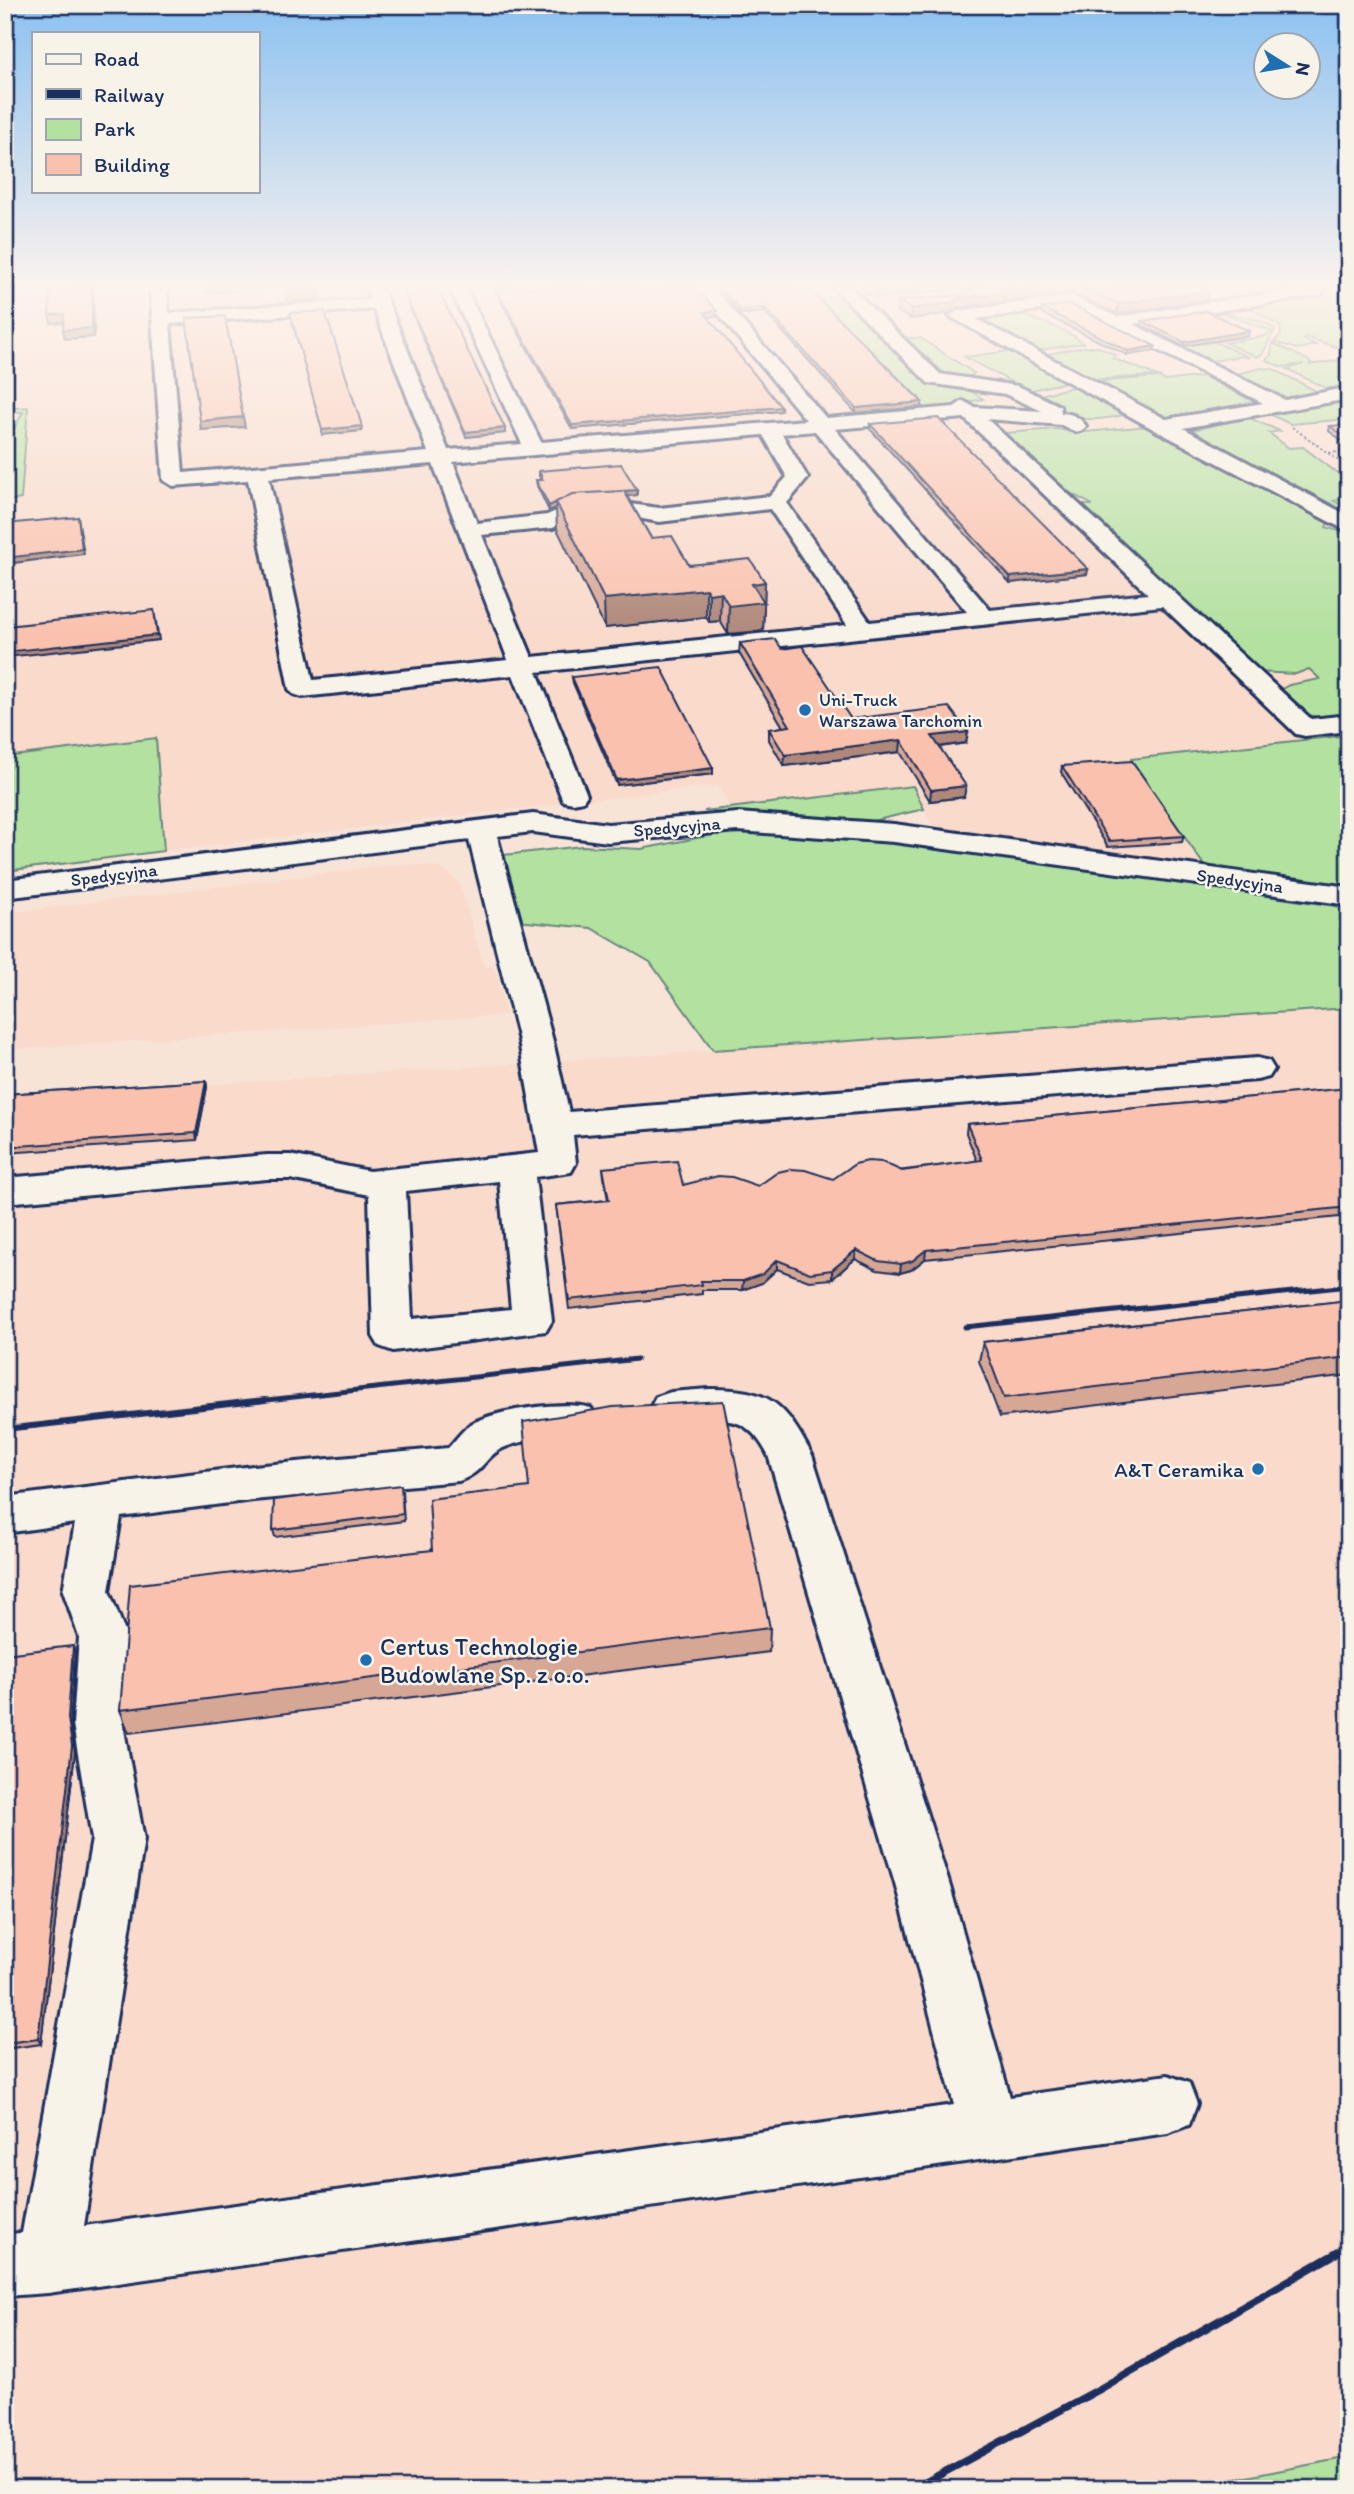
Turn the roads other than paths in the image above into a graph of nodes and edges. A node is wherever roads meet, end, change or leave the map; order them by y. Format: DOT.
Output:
graph roads {
  1 [pos="168,403"];
  2 [pos="420,403"];
  3 [pos="513,403"];
  4 [pos="803,403"];
  5 [pos="982,403"];
  6 [pos="1045,403"];
  7 [pos="1120,403"];
  8 [pos="1278,403"];
  9 [pos="1296,403"];
  10 [pos="1283,406"];
  11 [pos="968,412"];
  12 [pos="819,422"];
  13 [pos="1071,422"];
  14 [pos="1155,422"];
  15 [pos="768,427"];
  16 [pos="986,429"];
  17 [pos="534,448"];
  18 [pos="441,456"];
  19 [pos="257,472"];
  20 [pos="776,502"];
  21 [pos="1349,525"];
  22 [pos="470,530"];
  23 [pos="1164,598"];
  24 [pos="984,618"];
  25 [pos="862,629"];
  26 [pos="522,665"];
  27 [pos="1349,723"];
  28 [pos="573,795"];
  29 [pos="480,828"];
  30 [pos="5,889"];
  31 [pos="1349,896"];
  32 [pos="1257,1069"];
  33 [pos="554,1125"];
  34 [pos="516,1168"];
  35 [pos="387,1181"];
  36 [pos="5,1191"];
  37 [pos="101,1502"];
  38 [pos="5,1514"];
  39 [pos="1168,2104"];
  40 [pos="989,2128"];
  41 [pos="27,2264"];
  1 -- 19 [label="street"];
  2 -- 18 [label="street"];
  3 -- 17 [label="street"];
  4 -- 12 [label="street"];
  5 -- 11 [label="street"];
  6 -- 13 [label="street"];
  7 -- 14 [label="street"];
  8 -- 10 [label="street"];
  9 -- 10 [label="street"];
  10 -- 14 [label="street"];
  11 -- 12 [label="street"];
  11 -- 13 [label="street"];
  11 -- 16 [label="street"];
  12 -- 15 [label="street"];
  12 -- 24 [label="street"];
  13 -- 14 [label="street"];
  13 -- 16 [label="street"];
  14 -- 21 [label="street"];
  15 -- 17 [label="street"];
  15 -- 20 [label="street"];
  16 -- 23 [label="street"];
  17 -- 18 [label="street"];
  18 -- 19 [label="street"];
  18 -- 22 [label="street"];
  19 -- 26 [label="street"];
  20 -- 22 [label="street"];
  20 -- 25 [label="street"];
  22 -- 26 [label="street"];
  23 -- 24 [label="street"];
  23 -- 27 [label="street"];
  24 -- 25 [label="street"];
  25 -- 26 [label="street"];
  26 -- 28 [label="street"];
  29 -- 30 [label="street, Spedycyjna"];
  29 -- 31 [label="street, Spedycyjna"];
  29 -- 33 [label="street"];
  32 -- 33 [label="street"];
  33 -- 34 [label="street"];
  34 -- 35 [label="street"];
  34 -- 35 [label="street"];
  35 -- 36 [label="street"];
  37 -- 38 [label="street"];
  37 -- 40 [label="street"];
  37 -- 41 [label="street"];
  39 -- 40 [label="street"];
  40 -- 41 [label="street"];
}
